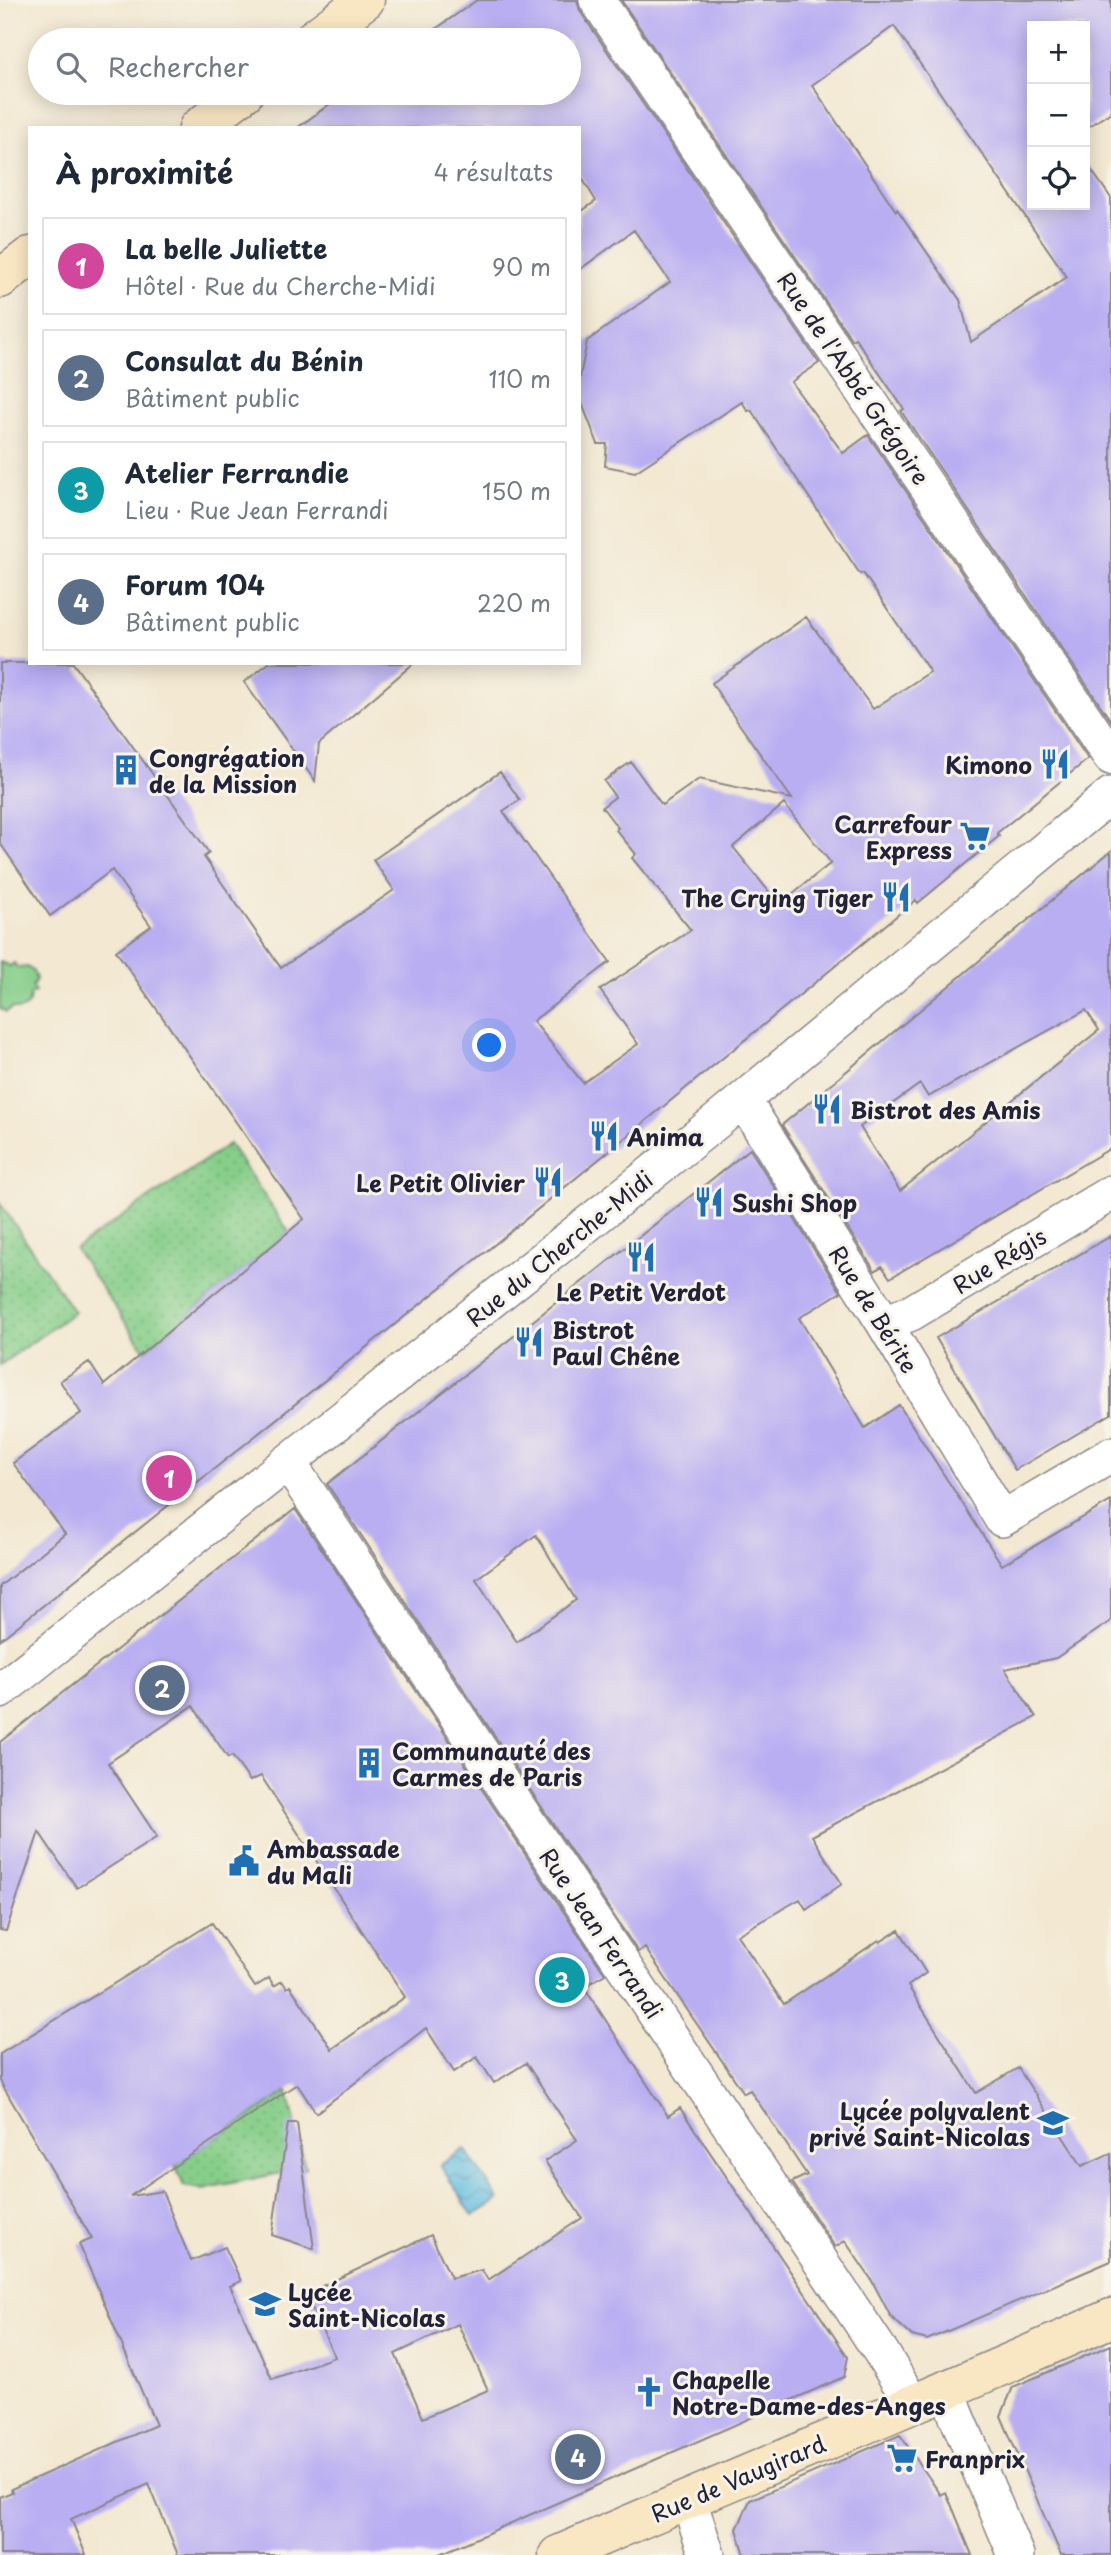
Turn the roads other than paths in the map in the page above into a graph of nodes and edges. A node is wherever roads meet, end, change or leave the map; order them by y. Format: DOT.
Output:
graph roads {
  1 [pos="365,0"];
  2 [pos="597,0"];
  3 [pos="328,28"];
  4 [pos="228,105"];
  5 [pos="201,126"];
  6 [pos="28,258"];
  7 [pos="0,279"];
  8 [pos="1111,757"];
  9 [pos="1111,795"];
  10 [pos="743,1100"];
  11 [pos="1111,1193"];
  12 [pos="884,1323"];
  13 [pos="1111,1455"];
  14 [pos="289,1464"];
  15 [pos="0,1691"];
  16 [pos="1111,2318"];
  17 [pos="949,2391"];
  18 [pos="913,2405"];
  19 [pos="688,2498"];
  20 [pos="558,2555"];
  21 [pos="707,2555"];
  22 [pos="1016,2555"];
  1 -- 3 [label="main road"];
  2 -- 8 [label="street, Rue de l'Abbé Grégoire"];
  4 -- 5 [label="main road"];
  6 -- 7 [label="main road"];
  9 -- 10 [label="street, Rue du Cherche-Midi"];
  10 -- 12 [label="street, Rue de Bérite"];
  10 -- 14 [label="street, Rue du Cherche-Midi"];
  11 -- 12 [label="street, Rue Régis"];
  12 -- 13 [label="street, Rue de Bérite"];
  14 -- 15 [label="street, Rue du Cherche-Midi"];
  14 -- 18 [label="street, Rue Jean Ferrandi"];
  16 -- 17 [label="main road, Rue de Vaugirard"];
  17 -- 18 [label="main road, Rue de Vaugirard"];
  17 -- 22 [label="street"];
  18 -- 19 [label="main road, Rue de Vaugirard"];
  19 -- 20 [label="main road, Rue de Vaugirard"];
  19 -- 21 [label="street"];
}
